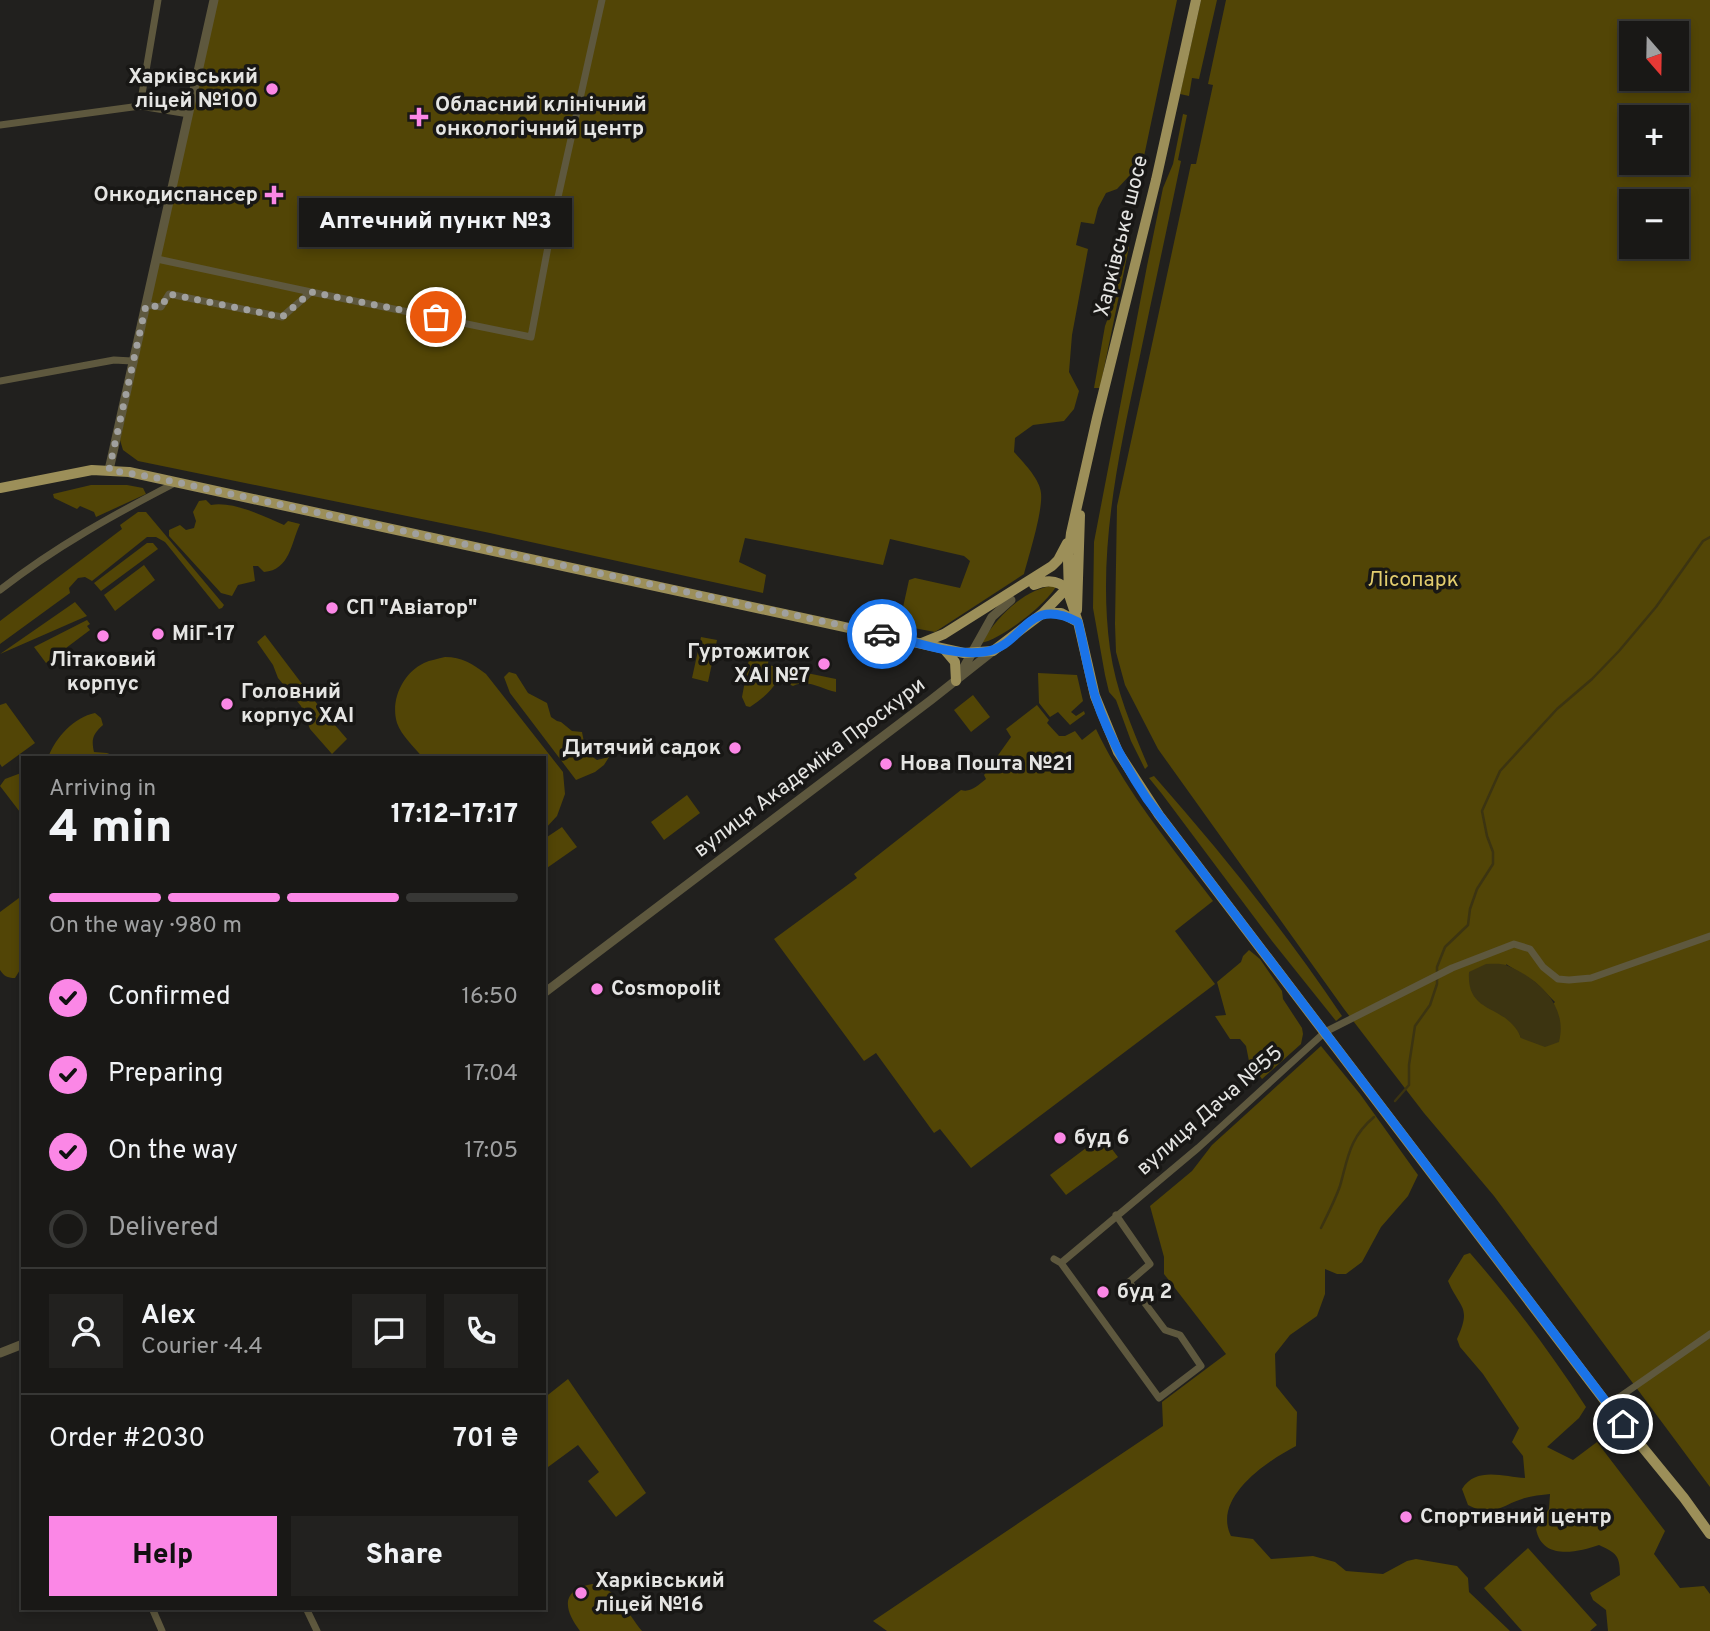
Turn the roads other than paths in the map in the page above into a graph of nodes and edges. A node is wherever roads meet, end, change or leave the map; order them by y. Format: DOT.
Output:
graph roads {
  1 [pos="158,0"];
  2 [pos="214,0"];
  3 [pos="602,0"];
  4 [pos="1196,0"];
  5 [pos="140,106"];
  6 [pos="188,114"];
  7 [pos="0,125"];
  8 [pos="157,259"];
  9 [pos="311,292"];
  10 [pos="146,305"];
  11 [pos="132,361"];
  12 [pos="0,381"];
  13 [pos="109,470"];
  14 [pos="1083,480"];
  15 [pos="175,482"];
  16 [pos="0,488"];
  17 [pos="1071,533"];
  18 [pos="1078,557"];
  19 [pos="1056,563"];
  20 [pos="1034,585"];
  21 [pos="1068,588"];
  22 [pos="0,590"];
  23 [pos="1011,600"];
  24 [pos="1043,613"];
  25 [pos="1078,616"];
  26 [pos="922,643"];
  27 [pos="944,649"];
  28 [pos="993,651"];
  29 [pos="971,653"];
  30 [pos="956,681"];
  31 [pos="1710,936"];
  32 [pos="546,991"];
  33 [pos="1325,1032"];
  34 [pos="1116,1215"];
  35 [pos="1710,1334"];
  36 [pos="21,1345"];
  37 [pos="0,1353"];
  38 [pos="1608,1405"];
  39 [pos="1710,1534"];
  40 [pos="153,1610"];
  41 [pos="307,1610"];
  42 [pos="162,1631"];
  43 [pos="317,1631"];
  1 -- 5 [label="street"];
  2 -- 6 [label="street"];
  3 -- 9 [label="street"];
  4 -- 14 [label="main road, Харківське шосе"];
  5 -- 6 [label="street"];
  5 -- 7 [label="street"];
  6 -- 8 [label="street"];
  8 -- 9 [label="street"];
  8 -- 10 [label="street"];
  9 -- 10 [label="street"];
  10 -- 11 [label="street"];
  11 -- 12 [label="street"];
  11 -- 13 [label="street"];
  13 -- 15 [label="main road"];
  13 -- 16 [label="main road"];
  14 -- 17 [label="main road, Харківське шосе"];
  14 -- 18 [label="main road, Харківське шосе"];
  15 -- 22 [label="street"];
  15 -- 26 [label="main road"];
  17 -- 19 [label="main road"];
  17 -- 21 [label="main road, Харківське шосе"];
  18 -- 21 [label="main road, вулиця Академіка Проскури"];
  18 -- 25 [label="main road, Харківське шосе"];
  19 -- 20 [label="main road"];
  19 -- 26 [label="main road"];
  20 -- 21 [label="main road"];
  20 -- 23 [label="main road"];
  21 -- 24 [label="main road, вулиця Академіка Проскури"];
  21 -- 25 [label="main road, Харківське шосе"];
  23 -- 26 [label="main road"];
  23 -- 29 [label="street"];
  24 -- 25 [label="main road"];
  24 -- 28 [label="main road, вулиця Академіка Проскури"];
  25 -- 33 [label="main road, Харківське шосе"];
  26 -- 27 [label="main road"];
  27 -- 29 [label="main road"];
  27 -- 30 [label="main road"];
  28 -- 29 [label="main road"];
  28 -- 30 [label="street, вулиця Академіка Проскури"];
  29 -- 30 [label="street"];
  30 -- 32 [label="street, вулиця Академіка Проскури"];
  31 -- 33 [label="street, вулиця Дача №55"];
  33 -- 34 [label="street, вулиця Дача №55"];
  33 -- 38 [label="main road, Харківське шосе"];
  34 -- 34 [label="street, вулиця Дача №55"];
  35 -- 38 [label="street"];
  36 -- 37 [label="street"];
  38 -- 39 [label="main road, Харківське шосе"];
  40 -- 42 [label="street"];
  41 -- 43 [label="street"];
}
